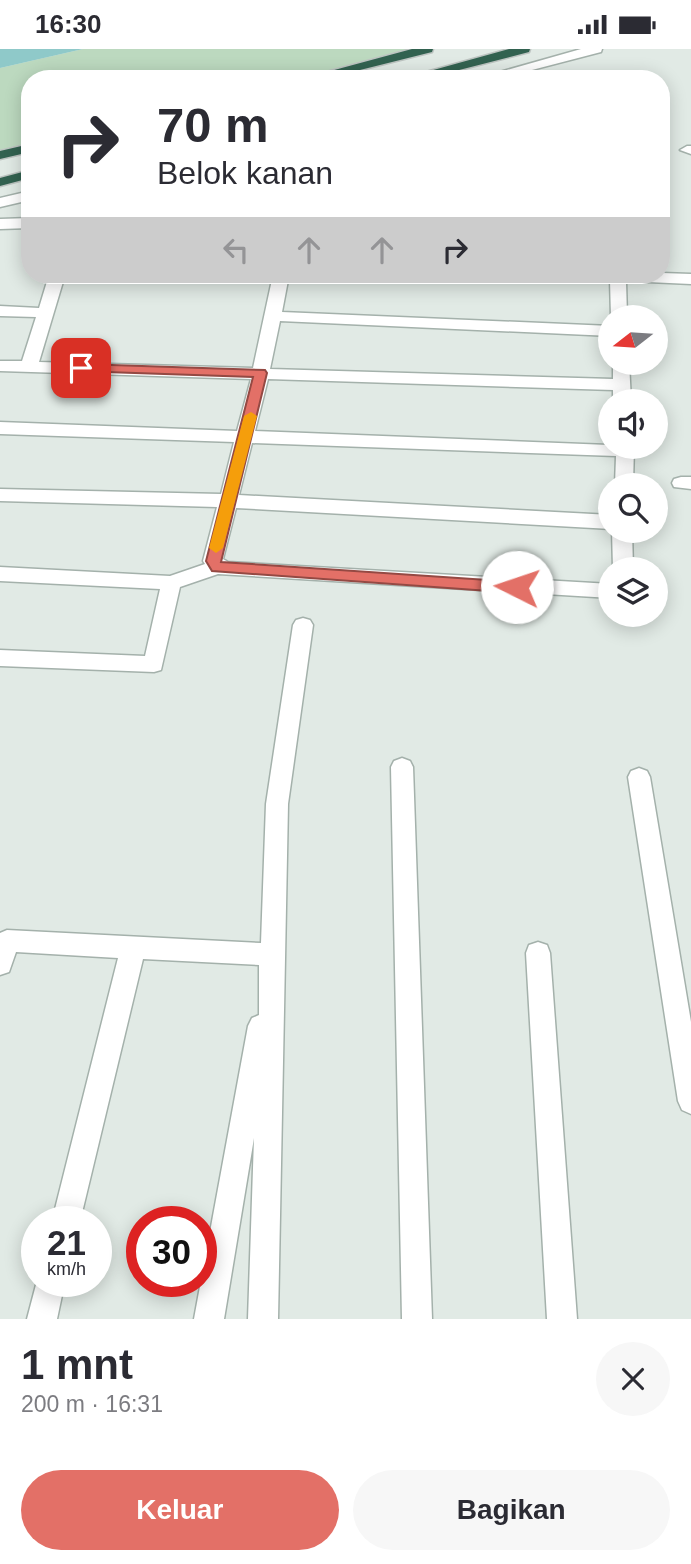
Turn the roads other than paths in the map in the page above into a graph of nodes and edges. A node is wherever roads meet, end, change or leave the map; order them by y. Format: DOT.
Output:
graph roads {
  1 [pos="427,49"];
  2 [pos="524,49"];
  3 [pos="596,49"];
  4 [pos="343,70"];
  5 [pos="442,70"];
  6 [pos="516,70"];
  7 [pos="21,150"];
  8 [pos="0,155"];
  9 [pos="21,176"];
  10 [pos="0,182"];
  11 [pos="21,197"];
  12 [pos="0,203"];
  13 [pos="21,223"];
  14 [pos="0,224"];
  15 [pos="670,278"];
  16 [pos="691,279"];
  17 [pos="54,284"];
  18 [pos="279,284"];
  19 [pos="618,284"];
  20 [pos="619,305"];
  21 [pos="0,311"];
  22 [pos="45,313"];
  23 [pos="273,316"];
  24 [pos="598,330"];
  25 [pos="0,366"];
  26 [pos="29,367"];
  27 [pos="261,373"];
  28 [pos="598,392"];
  29 [pos="0,428"];
  30 [pos="246,435"];
  31 [pos="598,447"];
  32 [pos="0,495"];
  33 [pos="227,501"];
  34 [pos="598,521"];
  35 [pos="217,567"];
  36 [pos="0,574"];
  37 [pos="171,583"];
  38 [pos="598,590"];
  39 [pos="303,625"];
  40 [pos="0,658"];
  41 [pos="402,767"];
  42 [pos="639,777"];
  43 [pos="133,948"];
  44 [pos="538,953"];
  45 [pos="273,955"];
  46 [pos="0,964"];
  47 [pos="691,1101"];
  48 [pos="70,1206"];
  49 [pos="47,1297"];
  50 [pos="42,1319"];
  51 [pos="209,1319"];
  52 [pos="263,1319"];
  53 [pos="417,1319"];
  54 [pos="562,1319"];
  1 -- 4 [label="highway"];
  2 -- 5 [label="highway"];
  3 -- 6 [label="street"];
  7 -- 8 [label="highway"];
  9 -- 10 [label="highway"];
  11 -- 12 [label="street"];
  13 -- 14 [label="street"];
  15 -- 16 [label="street"];
  17 -- 22 [label="street"];
  18 -- 23 [label="street"];
  19 -- 20 [label="street"];
  21 -- 22 [label="street"];
  22 -- 26 [label="street"];
  23 -- 24 [label="street"];
  23 -- 27 [label="street"];
  25 -- 26 [label="street"];
  26 -- 27 [label="street"];
  27 -- 28 [label="street"];
  27 -- 30 [label="street"];
  29 -- 30 [label="street"];
  30 -- 31 [label="street"];
  30 -- 33 [label="street"];
  32 -- 33 [label="street"];
  33 -- 34 [label="street"];
  33 -- 35 [label="street"];
  35 -- 37 [label="street"];
  35 -- 38 [label="street"];
  36 -- 37 [label="street"];
  37 -- 40 [label="street"];
  39 -- 45 [label="street"];
  41 -- 53 [label="street"];
  42 -- 47 [label="street"];
  43 -- 45 [label="street"];
  43 -- 46 [label="street"];
  43 -- 48 [label="street"];
  44 -- 54 [label="street"];
  45 -- 51 [label="street"];
  45 -- 52 [label="street"];
  49 -- 50 [label="street"];
}
